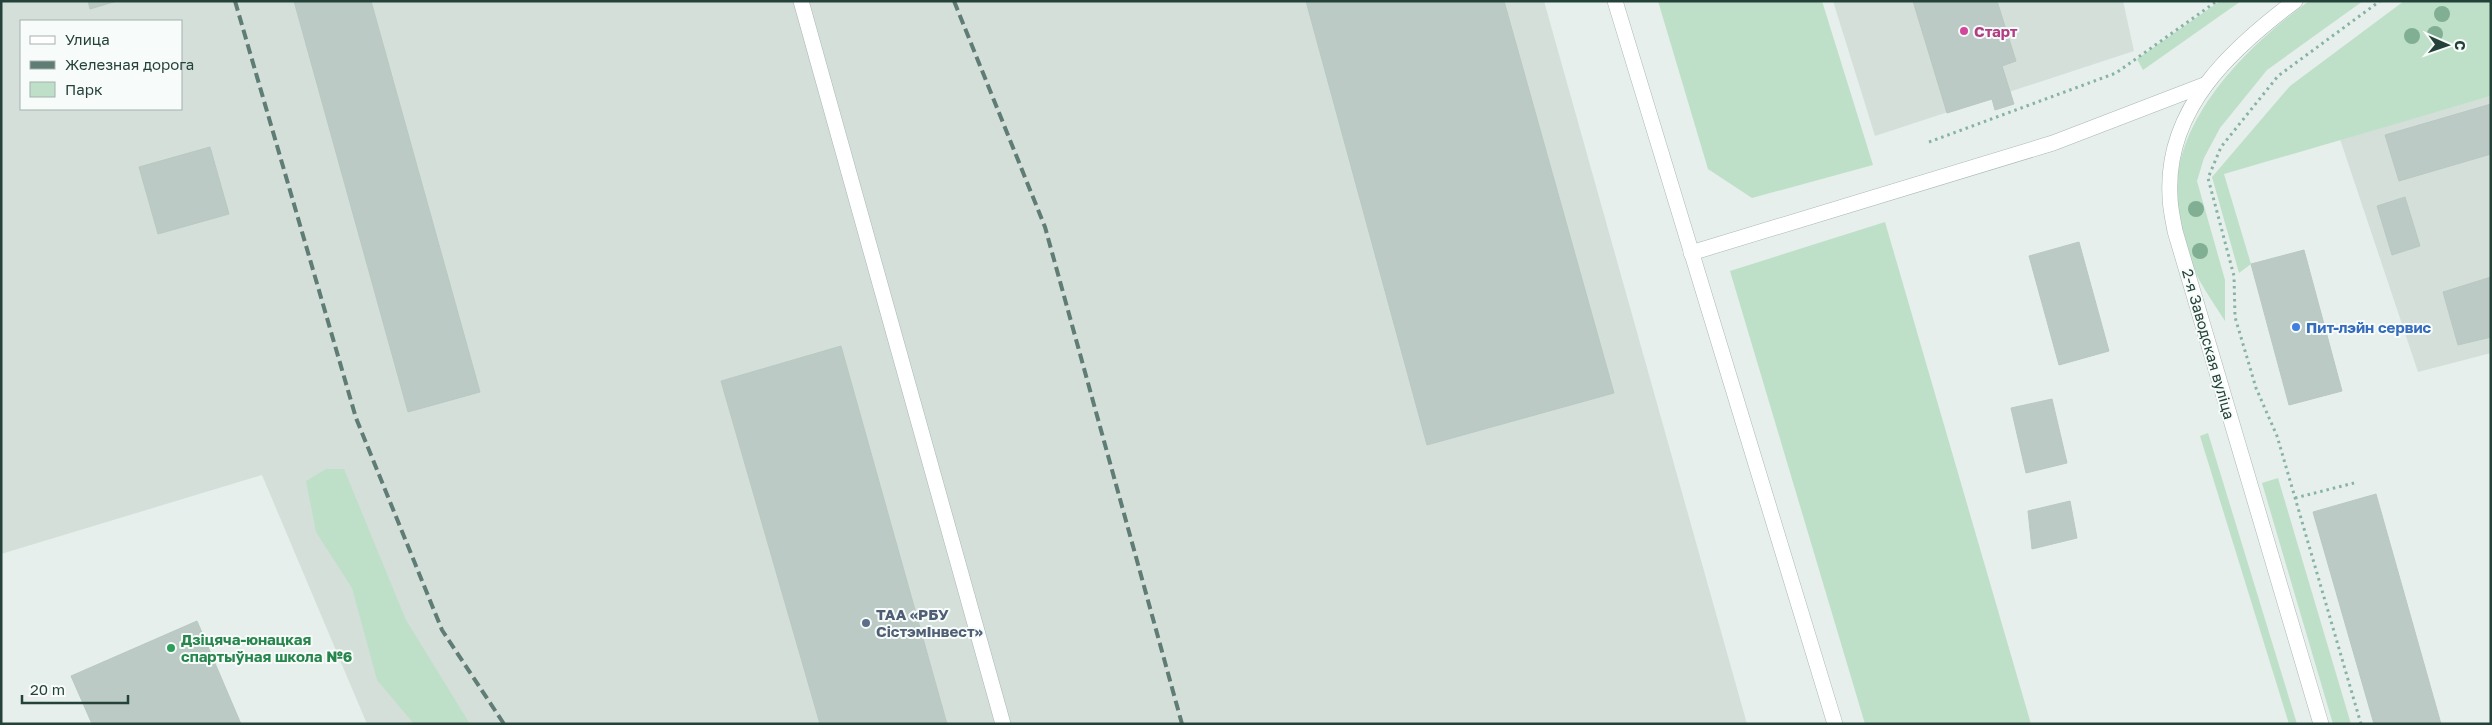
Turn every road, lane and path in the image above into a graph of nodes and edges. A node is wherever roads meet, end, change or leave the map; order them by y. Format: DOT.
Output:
graph roads {
  1 [pos="801,1"];
  2 [pos="1615,1"];
  3 [pos="2217,1"];
  4 [pos="2295,1"];
  5 [pos="2380,1"];
  6 [pos="2204,85"];
  7 [pos="1929,142"];
  8 [pos="1691,253"];
  9 [pos="2354,483"];
  10 [pos="2295,498"];
  11 [pos="1003,724"];
  12 [pos="1835,724"];
  13 [pos="2321,724"];
  14 [pos="2361,724"];
  1 -- 11 [label="street"];
  2 -- 8 [label="street"];
  3 -- 7 [label="path"];
  4 -- 6 [label="street, 2-я Заводская вуліца"];
  5 -- 10 [label="path"];
  6 -- 8 [label="street"];
  6 -- 13 [label="street, 2-я Заводская вуліца"];
  8 -- 12 [label="street"];
  9 -- 10 [label="path"];
  10 -- 14 [label="path"];
}
